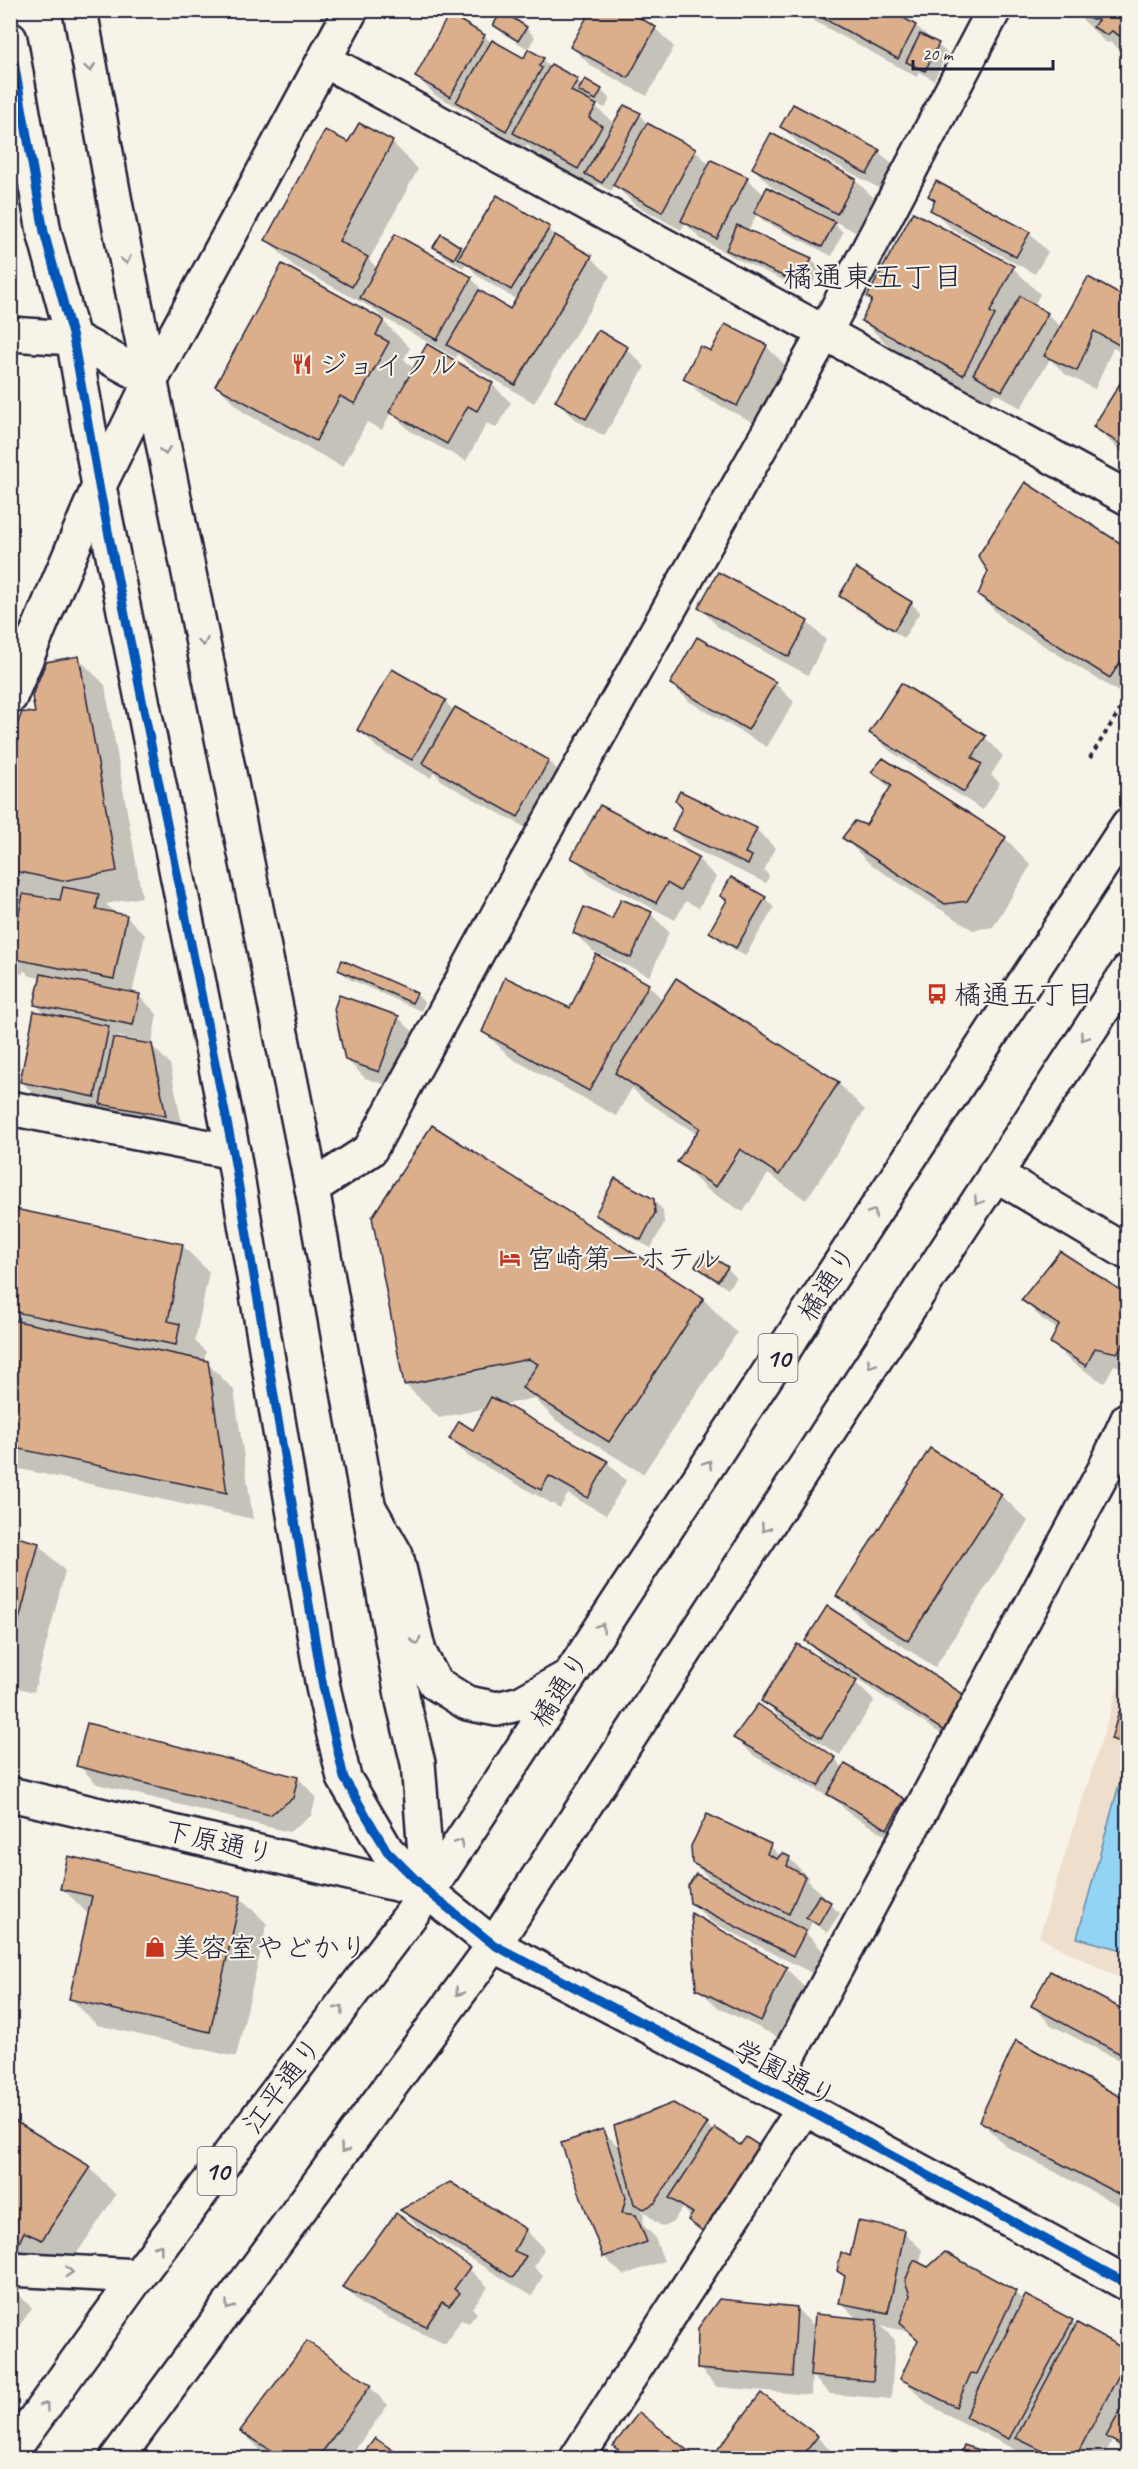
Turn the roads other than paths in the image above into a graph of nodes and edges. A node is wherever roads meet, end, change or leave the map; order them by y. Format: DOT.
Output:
graph roads {
  1 [pos="80,10"];
  2 [pos="351,10"];
  3 [pos="994,10"];
  4 [pos="10,39"];
  5 [pos="324,60"];
  6 [pos="10,334"];
  7 [pos="824,334"];
  8 [pos="73,338"];
  9 [pos="151,380"];
  10 [pos="99,486"];
  11 [pos="1128,498"];
  12 [pos="10,697"];
  13 [pos="1128,825"];
  14 [pos="1128,971"];
  15 [pos="10,1108"];
  16 [pos="233,1152"];
  17 [pos="995,1174"];
  18 [pos="312,1188"];
  19 [pos="1128,1253"];
  20 [pos="1128,1419"];
  21 [pos="369,1508"];
  22 [pos="570,1675"];
  23 [pos="10,1794"];
  24 [pos="428,1892"];
  25 [pos="494,1945"];
  26 [pos="770,2090"];
  27 [pos="804,2108"];
  28 [pos="10,2269"];
  29 [pos="138,2276"];
  30 [pos="1128,2284"];
  31 [pos="10,2454"];
  32 [pos="117,2458"];
  33 [pos="577,2458"];
  1 -- 9 [label="main road, one-way"];
  2 -- 5 [label="main road"];
  3 -- 7 [label="main road"];
  4 -- 8 [label="main road, 学園通り"];
  5 -- 7 [label="main road"];
  5 -- 9 [label="main road"];
  6 -- 8 [label="main road"];
  7 -- 11 [label="main road"];
  7 -- 18 [label="main road"];
  8 -- 9 [label="main road"];
  8 -- 10 [label="main road, 学園通り"];
  9 -- 10 [label="main road"];
  9 -- 18 [label="main road, one-way"];
  10 -- 12 [label="main road"];
  10 -- 16 [label="main road, 学園通り"];
  22 -- 13 [label="main road, 橘通り / 10, one-way"];
  14 -- 17 [label="main road, one-way"];
  15 -- 16 [label="main road"];
  16 -- 24 [label="main road, 学園通り"];
  17 -- 19 [label="main road"];
  17 -- 25 [label="main road, one-way"];
  18 -- 21 [label="main road"];
  20 -- 26 [label="main road"];
  21 -- 22 [label="main road, one-way"];
  21 -- 24 [label="main road"];
  24 -- 22 [label="main road, 橘通り / 10, one-way"];
  23 -- 24 [label="main road, 下原通り"];
  24 -- 25 [label="main road, 学園通り"];
  29 -- 24 [label="main road, 江平通り / 10, one-way"];
  25 -- 26 [label="main road, 学園通り"];
  25 -- 32 [label="main road, one-way"];
  26 -- 27 [label="main road, 学園通り"];
  27 -- 30 [label="main road, 学園通り"];
  27 -- 33 [label="main road"];
  28 -- 29 [label="main road, one-way"];
  31 -- 29 [label="main road, 江平通り / 10, one-way"];
}
